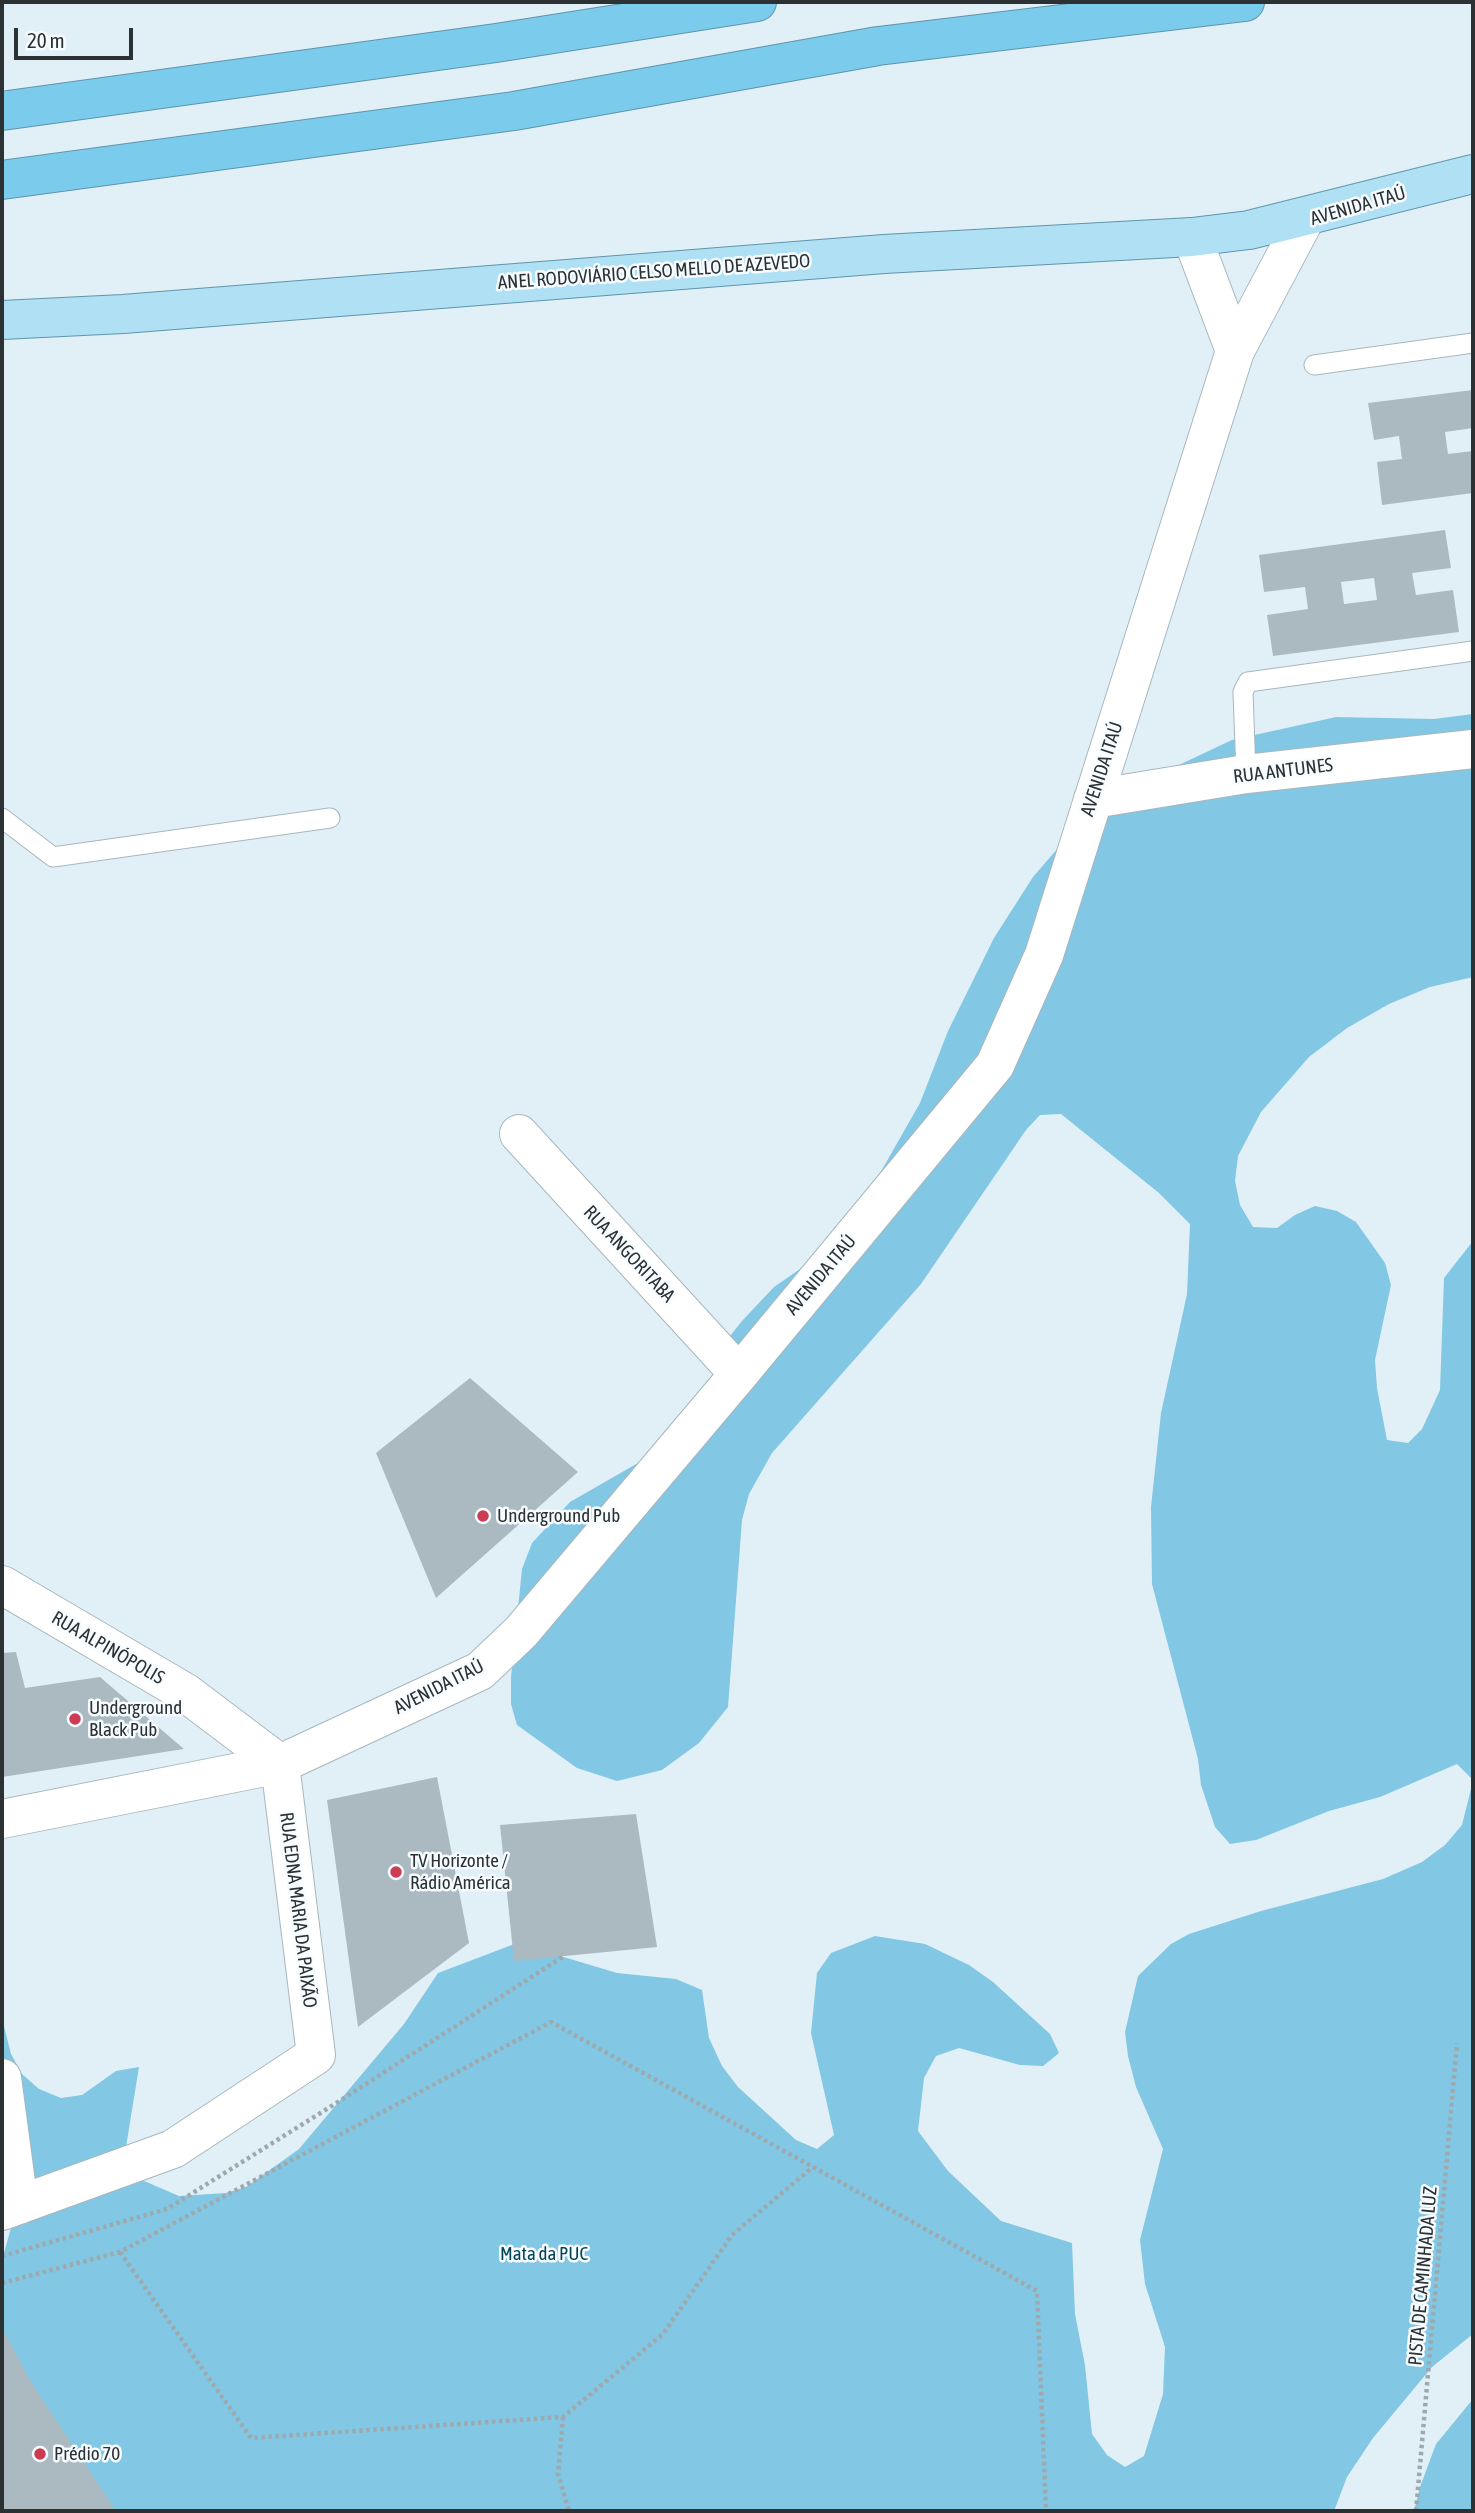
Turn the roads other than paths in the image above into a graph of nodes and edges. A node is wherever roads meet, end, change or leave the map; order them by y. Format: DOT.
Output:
graph roads {
  1 [pos="757,2"];
  2 [pos="1245,2"];
  3 [pos="2,111"];
  4 [pos="1473,174"];
  5 [pos="42,176"];
  6 [pos="2,180"];
  7 [pos="2,189"];
  8 [pos="1306,217"];
  9 [pos="1192,237"];
  10 [pos="2,320"];
  11 [pos="1473,343"];
  12 [pos="1235,351"];
  13 [pos="1314,365"];
  14 [pos="1473,651"];
  15 [pos="1473,749"];
  16 [pos="1246,774"];
  17 [pos="1093,799"];
  18 [pos="2,818"];
  19 [pos="330,818"];
  20 [pos="519,1134"];
  21 [pos="739,1374"];
  22 [pos="2,1585"];
  23 [pos="280,1764"];
  24 [pos="2,1819"];
  25 [pos="2,2078"];
  26 [pos="11,2208"];
  1 -- 3 [label="highway"];
  2 -- 5 [label="highway"];
  4 -- 8 [label="main road, AVENIDA ITAÚ"];
  5 -- 6 [label="highway"];
  5 -- 7 [label="highway"];
  8 -- 9 [label="main road, ANEL RODOVIÁRIO CELSO MELLO DE AZEVEDO"];
  8 -- 12 [label="street, AVENIDA ITAÚ"];
  9 -- 10 [label="main road, ANEL RODOVIÁRIO CELSO MELLO DE AZEVEDO"];
  9 -- 12 [label="street"];
  11 -- 13 [label="lane"];
  12 -- 17 [label="street, AVENIDA ITAÚ"];
  14 -- 16 [label="lane"];
  15 -- 16 [label="street, RUA ANTUNES"];
  16 -- 17 [label="street, RUA ANTUNES"];
  17 -- 21 [label="street, AVENIDA ITAÚ"];
  18 -- 19 [label="lane"];
  20 -- 21 [label="street, RUA ANGORITABA"];
  21 -- 23 [label="street, AVENIDA ITAÚ"];
  22 -- 23 [label="street, RUA ALPINÓPOLIS"];
  23 -- 24 [label="street, AVENIDA ITAÚ"];
  23 -- 26 [label="street, RUA EDNA MARIA DA PAIXÃO"];
  25 -- 26 [label="street"];
}
